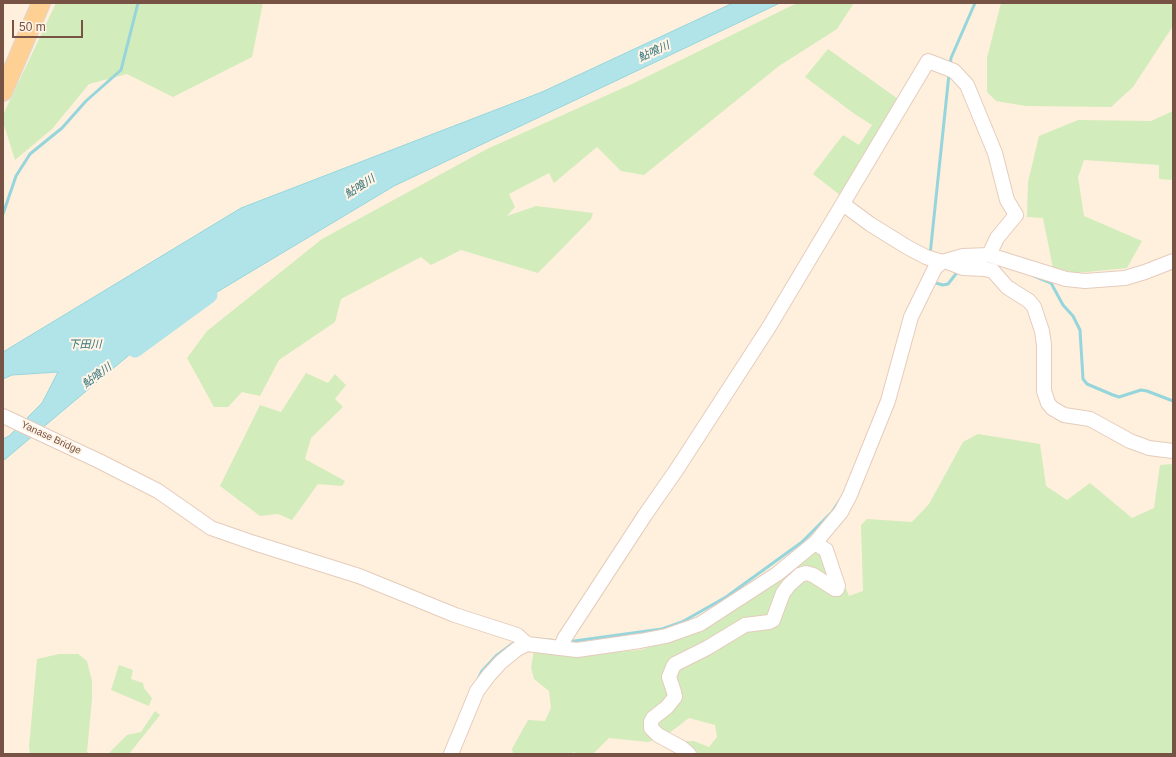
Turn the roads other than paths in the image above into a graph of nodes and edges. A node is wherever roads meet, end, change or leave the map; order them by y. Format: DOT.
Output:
graph roads {
  1 [pos="41,3"];
  2 [pos="3,92"];
  3 [pos="843,204"];
  4 [pos="989,255"];
  5 [pos="1173,261"];
  6 [pos="945,262"];
  7 [pos="3,416"];
  8 [pos="1170,452"];
  9 [pos="815,543"];
  10 [pos="525,642"];
  11 [pos="562,643"];
  12 [pos="451,754"];
  13 [pos="689,754"];
  1 -- 2 [label="main road"];
  3 -- 4 [label="street"];
  3 -- 6 [label="street"];
  3 -- 11 [label="street"];
  4 -- 5 [label="street"];
  4 -- 6 [label="street"];
  6 -- 8 [label="street"];
  6 -- 9 [label="street, Yanase Bridge"];
  7 -- 10 [label="street, Yanase Bridge"];
  9 -- 11 [label="street, Yanase Bridge"];
  9 -- 13 [label="street"];
  10 -- 11 [label="street, Yanase Bridge"];
  10 -- 12 [label="street"];
}
